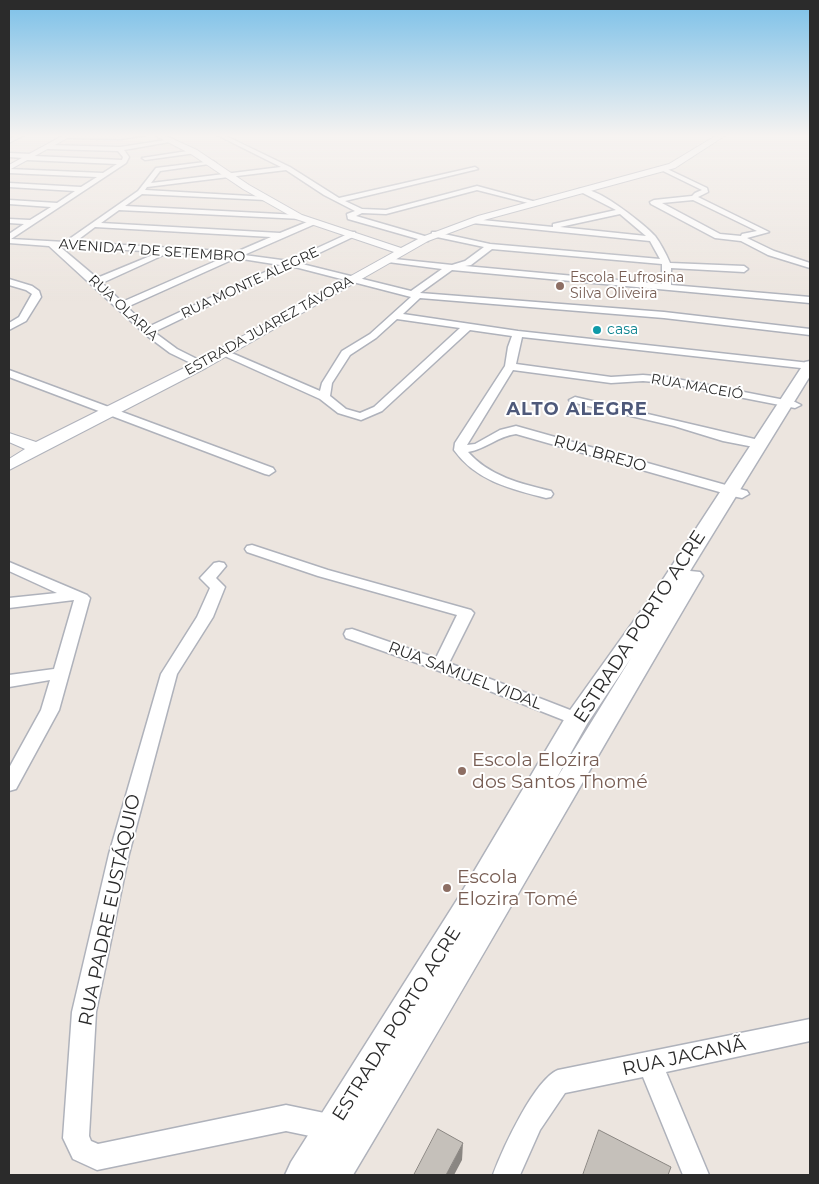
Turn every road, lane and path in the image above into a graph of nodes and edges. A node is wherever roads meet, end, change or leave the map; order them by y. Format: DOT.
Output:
graph roads {
  1 [pos="80,190"];
  2 [pos="219,190"];
  3 [pos="252,190"];
  4 [pos="320,190"];
  5 [pos="381,190"];
  6 [pos="463,190"];
  7 [pos="488,190"];
  8 [pos="580,190"];
  9 [pos="706,190"];
  10 [pos="140,192"];
  11 [pos="187,194"];
  12 [pos="266,198"];
  13 [pos="694,198"];
  14 [pos="338,200"];
  15 [pos="9,202"];
  16 [pos="536,203"];
  17 [pos="58,204"];
  18 [pos="120,208"];
  19 [pos="362,210"];
  20 [pos="622,211"];
  21 [pos="386,212"];
  22 [pos="299,217"];
  23 [pos="9,221"];
  24 [pos="472,221"];
  25 [pos="31,222"];
  26 [pos="312,222"];
  27 [pos="95,225"];
  28 [pos="390,228"];
  29 [pos="542,229"];
  30 [pos="352,234"];
  31 [pos="282,235"];
  32 [pos="9,237"];
  33 [pos="430,237"];
  34 [pos="653,239"];
  35 [pos="743,239"];
  36 [pos="9,241"];
  37 [pos="51,243"];
  38 [pos="67,244"];
  39 [pos="490,246"];
  40 [pos="170,250"];
  41 [pos="400,251"];
  42 [pos="234,256"];
  43 [pos="388,260"];
  44 [pos="666,263"];
  45 [pos="293,264"];
  46 [pos="810,266"];
  47 [pos="455,268"];
  48 [pos="744,269"];
  49 [pos="353,279"];
  50 [pos="9,282"];
  51 [pos="96,282"];
  52 [pos="666,286"];
  53 [pos="415,295"];
  54 [pos="810,300"];
  55 [pos="121,306"];
  56 [pos="396,316"];
  57 [pos="10,325"];
  58 [pos="467,327"];
  59 [pos="148,331"];
  60 [pos="810,332"];
  61 [pos="518,334"];
  62 [pos="223,353"];
  63 [pos="201,365"];
  64 [pos="510,366"];
  65 [pos="810,366"];
  66 [pos="9,373"];
  67 [pos="810,383"];
  68 [pos="324,397"];
  69 [pos="575,400"];
  70 [pos="790,404"];
  71 [pos="113,411"];
  72 [pos="9,437"];
  73 [pos="758,444"];
  74 [pos="37,448"];
  75 [pos="460,450"];
  76 [pos="9,465"];
  77 [pos="269,471"];
  78 [pos="735,492"];
  79 [pos="546,494"];
  80 [pos="252,549"];
  81 [pos="9,566"];
  82 [pos="219,566"];
  83 [pos="78,596"];
  84 [pos="9,603"];
  85 [pos="352,634"];
  86 [pos="440,665"];
  87 [pos="62,673"];
  88 [pos="9,681"];
  89 [pos="577,720"];
  90 [pos="9,784"];
  91 [pos="810,1030"];
  92 [pos="650,1064"];
  93 [pos="343,1133"];
  94 [pos="304,1175"];
  95 [pos="332,1175"];
  96 [pos="506,1175"];
  97 [pos="696,1175"];
  1 -- 17 [label="street"];
  2 -- 11 [label="street"];
  3 -- 12 [label="street"];
  4 -- 14 [label="street"];
  5 -- 14 [label="street"];
  6 -- 21 [label="street"];
  7 -- 16 [label="street"];
  8 -- 16 [label="street, ESTRADA JUAREZ TÁVORA"];
  8 -- 20 [label="street"];
  9 -- 13 [label="street"];
  10 -- 11 [label="street"];
  10 -- 18 [label="street"];
  11 -- 12 [label="street"];
  12 -- 22 [label="street"];
  13 -- 35 [label="street"];
  13 -- 35 [label="street"];
  14 -- 19 [label="street"];
  15 -- 17 [label="street"];
  16 -- 24 [label="street, ESTRADA JUAREZ TÁVORA"];
  17 -- 25 [label="street"];
  18 -- 22 [label="street"];
  18 -- 27 [label="street"];
  19 -- 21 [label="street"];
  19 -- 28 [label="street"];
  20 -- 29 [label="street"];
  20 -- 34 [label="street"];
  21 -- 28 [label="street"];
  22 -- 26 [label="street"];
  23 -- 25 [label="street"];
  24 -- 29 [label="street"];
  24 -- 33 [label="street, ESTRADA JUAREZ TÁVORA"];
  25 -- 32 [label="street"];
  26 -- 30 [label="street"];
  26 -- 31 [label="street"];
  27 -- 31 [label="street"];
  27 -- 38 [label="street"];
  28 -- 33 [label="street"];
  29 -- 34 [label="street"];
  30 -- 41 [label="street"];
  30 -- 45 [label="street, RUA MONTE ALEGRE"];
  31 -- 42 [label="street"];
  33 -- 39 [label="street"];
  33 -- 41 [label="street, ESTRADA JUAREZ TÁVORA"];
  34 -- 44 [label="street"];
  35 -- 46 [label="street"];
  36 -- 37 [label="street, AVENIDA 7 DE SETEMBRO"];
  37 -- 38 [label="street, AVENIDA 7 DE SETEMBRO"];
  37 -- 51 [label="street, RUA OLARIA"];
  38 -- 40 [label="street, AVENIDA 7 DE SETEMBRO"];
  39 -- 44 [label="street"];
  39 -- 47 [label="street"];
  40 -- 42 [label="street, AVENIDA 7 DE SETEMBRO"];
  40 -- 51 [label="street"];
  41 -- 43 [label="street, ESTRADA JUAREZ TÁVORA"];
  42 -- 45 [label="street, AVENIDA 7 DE SETEMBRO"];
  42 -- 55 [label="street"];
  43 -- 47 [label="street"];
  43 -- 49 [label="street, ESTRADA JUAREZ TÁVORA"];
  44 -- 48 [label="street"];
  44 -- 52 [label="street"];
  45 -- 49 [label="street, AVENIDA 7 DE SETEMBRO"];
  45 -- 59 [label="street, RUA MONTE ALEGRE"];
  47 -- 52 [label="street"];
  47 -- 53 [label="street"];
  49 -- 53 [label="street, AVENIDA 7 DE SETEMBRO"];
  49 -- 62 [label="street, ESTRADA JUAREZ TÁVORA"];
  50 -- 57 [label="street"];
  51 -- 55 [label="street, RUA OLARIA"];
  52 -- 54 [label="street"];
  53 -- 56 [label="street"];
  53 -- 60 [label="street, AVENIDA 7 DE SETEMBRO"];
  55 -- 59 [label="street, RUA OLARIA"];
  56 -- 58 [label="street"];
  56 -- 68 [label="street"];
  58 -- 61 [label="street"];
  58 -- 68 [label="street"];
  59 -- 63 [label="street, RUA OLARIA"];
  61 -- 64 [label="street"];
  61 -- 65 [label="street"];
  62 -- 63 [label="street, ESTRADA JUAREZ TÁVORA"];
  62 -- 68 [label="street"];
  63 -- 71 [label="street, ESTRADA JUAREZ TÁVORA"];
  64 -- 70 [label="street, RUA MACEIÓ"];
  64 -- 75 [label="street"];
  65 -- 70 [label="main road, ESTRADA PORTO ACRE"];
  66 -- 71 [label="street"];
  67 -- 70 [label="main road, ESTRADA PORTO ACRE"];
  69 -- 73 [label="street"];
  70 -- 73 [label="main road, ESTRADA PORTO ACRE"];
  70 -- 78 [label="main road, ESTRADA PORTO ACRE"];
  71 -- 74 [label="street, ESTRADA JUAREZ TÁVORA"];
  71 -- 77 [label="street"];
  72 -- 74 [label="street"];
  73 -- 78 [label="main road, ESTRADA PORTO ACRE"];
  74 -- 76 [label="street, ESTRADA JUAREZ TÁVORA"];
  75 -- 78 [label="street, RUA BREJO"];
  75 -- 79 [label="street"];
  78 -- 89 [label="main road, ESTRADA PORTO ACRE"];
  78 -- 93 [label="main road, ESTRADA PORTO ACRE"];
  80 -- 86 [label="street"];
  81 -- 83 [label="street"];
  82 -- 93 [label="street, RUA PADRE EUSTÁQUIO"];
  83 -- 84 [label="street"];
  83 -- 87 [label="street"];
  85 -- 86 [label="street, RUA SAMUEL VIDAL"];
  86 -- 89 [label="street, RUA SAMUEL VIDAL"];
  87 -- 88 [label="street"];
  87 -- 90 [label="street"];
  89 -- 93 [label="main road, ESTRADA PORTO ACRE"];
  91 -- 92 [label="street, RUA JACANÃ"];
  92 -- 96 [label="street, RUA JACANÃ"];
  92 -- 97 [label="street"];
  93 -- 94 [label="main road, ESTRADA PORTO ACRE"];
  93 -- 95 [label="main road, ESTRADA PORTO ACRE"];
}
